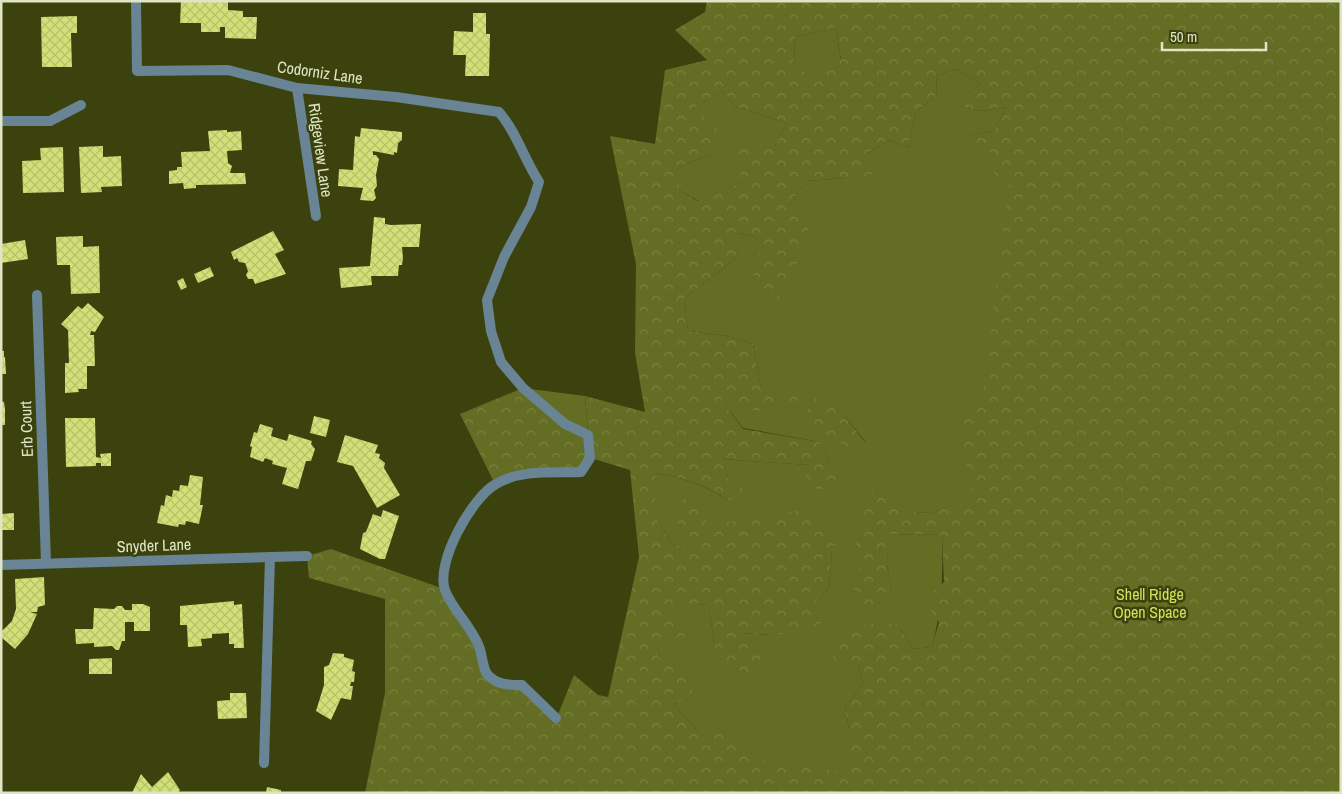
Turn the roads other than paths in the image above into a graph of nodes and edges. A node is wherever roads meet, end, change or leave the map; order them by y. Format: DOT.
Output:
graph roads {
  1 [pos="136,1"];
  2 [pos="298,88"];
  3 [pos="82,105"];
  4 [pos="1,121"];
  5 [pos="316,216"];
  6 [pos="37,294"];
  7 [pos="307,556"];
  8 [pos="270,557"];
  9 [pos="46,563"];
  10 [pos="1,565"];
  11 [pos="556,718"];
  12 [pos="264,763"];
  1 -- 2 [label="street, Codorniz Lane"];
  2 -- 5 [label="street, Ridgeview Lane"];
  2 -- 11 [label="street, Codorniz Lane"];
  3 -- 4 [label="street"];
  6 -- 9 [label="street, Erb Court"];
  7 -- 8 [label="street, Snyder Lane"];
  8 -- 9 [label="street, Snyder Lane"];
  8 -- 12 [label="street"];
  9 -- 10 [label="street, Snyder Lane"];
}
